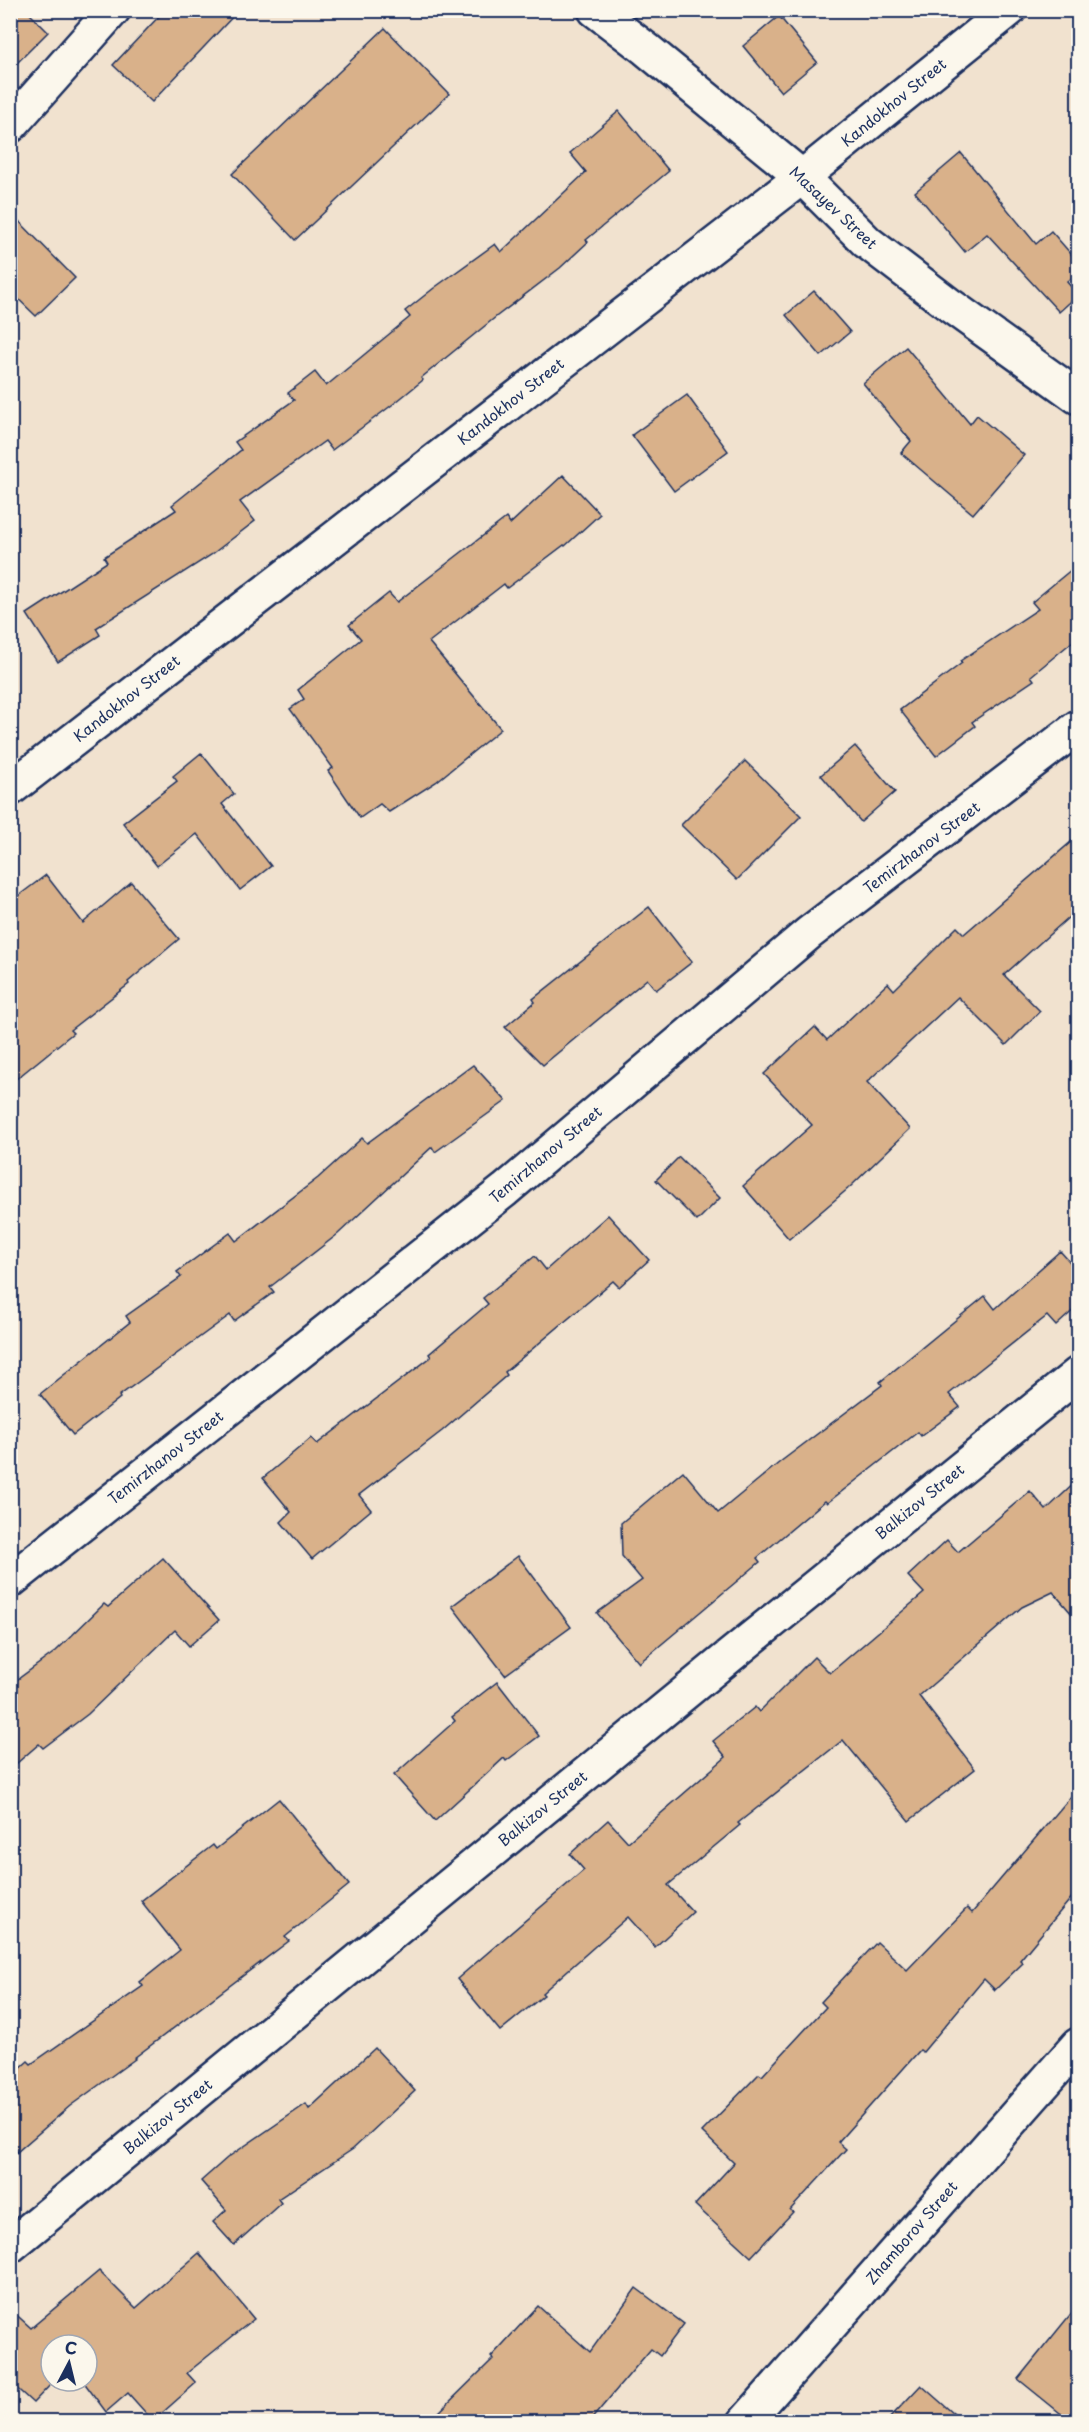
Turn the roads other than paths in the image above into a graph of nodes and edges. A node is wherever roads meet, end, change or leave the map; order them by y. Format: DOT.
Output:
graph roads {
  1 [pos="113,10"];
  2 [pos="595,10"];
  3 [pos="1009,10"];
  4 [pos="10,126"];
  5 [pos="802,177"];
  6 [pos="1078,397"];
  7 [pos="1078,727"];
  8 [pos="10,789"];
  9 [pos="1078,1374"];
  10 [pos="10,1581"];
  11 [pos="1078,2045"];
  12 [pos="10,2246"];
  13 [pos="745,2421"];
  1 -- 4 [label="street"];
  2 -- 5 [label="street, Masayev Street"];
  3 -- 5 [label="street, Kandokhov Street"];
  5 -- 6 [label="street, Masayev Street"];
  5 -- 8 [label="street, Kandokhov Street"];
  7 -- 10 [label="street, Temirzhanov Street"];
  9 -- 12 [label="street, Balkizov Street"];
  11 -- 13 [label="street, Zhamborov Street"];
}
